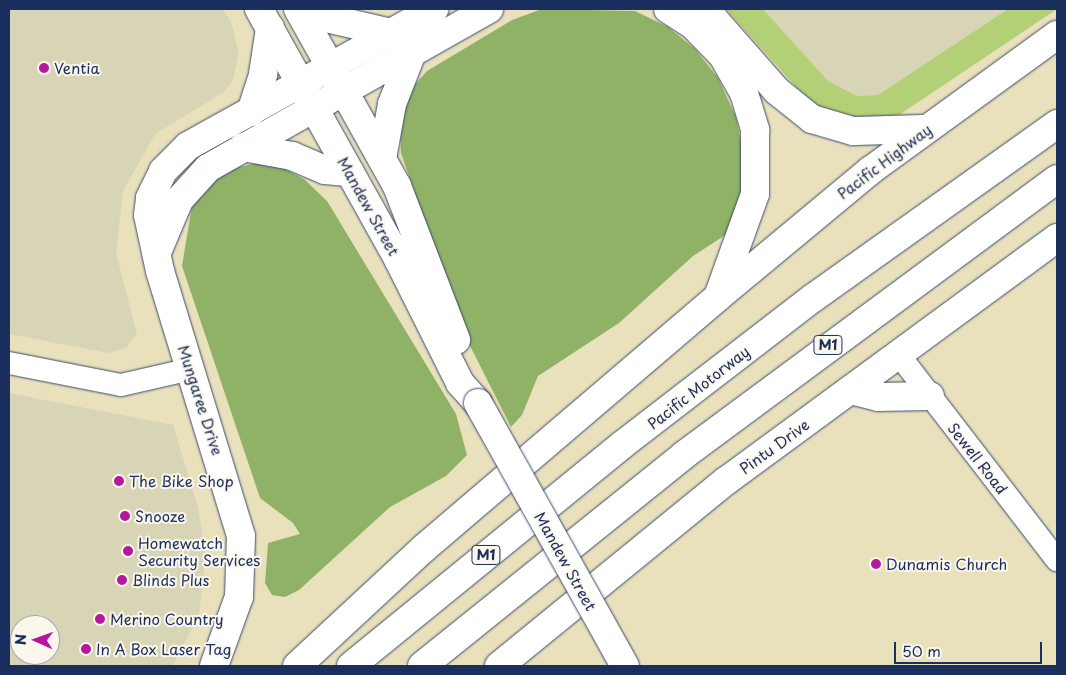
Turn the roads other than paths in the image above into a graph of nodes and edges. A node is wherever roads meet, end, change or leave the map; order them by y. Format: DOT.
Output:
graph roads {
  1 [pos="434,9"];
  2 [pos="489,9"];
  3 [pos="668,9"];
  4 [pos="705,9"];
  5 [pos="299,11"];
  6 [pos="265,18"];
  7 [pos="391,33"];
  8 [pos="1057,35"];
  9 [pos="414,50"];
  10 [pos="337,78"];
  11 [pos="307,96"];
  12 [pos="251,112"];
  13 [pos="1057,124"];
  14 [pos="926,129"];
  15 [pos="243,147"];
  16 [pos="382,159"];
  17 [pos="350,172"];
  18 [pos="1057,179"];
  19 [pos="1057,238"];
  20 [pos="158,250"];
  21 [pos="718,297"];
  22 [pos="899,355"];
  23 [pos="9,363"];
  24 [pos="191,369"];
  25 [pos="850,390"];
  26 [pos="930,396"];
  27 [pos="478,402"];
  28 [pos="1057,560"];
  29 [pos="214,666"];
  30 [pos="297,666"];
  31 [pos="351,666"];
  32 [pos="422,666"];
  33 [pos="499,666"];
  34 [pos="625,666"];
  1 -- 7 [label="main road, Mungaree Drive"];
  2 -- 9 [label="main road, Mungaree Drive"];
  3 -- 21 [label="main road"];
  4 -- 14 [label="main road"];
  5 -- 7 [label="main road"];
  5 -- 10 [label="main road, Mandew Street"];
  6 -- 11 [label="main road, Mandew Street"];
  6 -- 12 [label="main road"];
  7 -- 10 [label="main road, Mungaree Drive"];
  8 -- 14 [label="main road, Pacific Highway"];
  9 -- 10 [label="main road, Mungaree Drive"];
  9 -- 16 [label="main road"];
  10 -- 11 [label="main road, Mungaree Drive"];
  10 -- 16 [label="main road, Mandew Street"];
  11 -- 12 [label="main road, Mungaree Drive"];
  11 -- 15 [label="main road, Mungaree Drive"];
  11 -- 17 [label="main road, Mandew Street"];
  12 -- 20 [label="main road, Mungaree Drive"];
  13 -- 31 [label="main road, Pacific Motorway / M1"];
  14 -- 21 [label="main road, Pacific Highway"];
  15 -- 17 [label="main road"];
  15 -- 20 [label="main road, Mungaree Drive"];
  16 -- 27 [label="main road, Mandew Street"];
  17 -- 27 [label="main road, Mandew Street"];
  18 -- 32 [label="main road, M1"];
  19 -- 22 [label="main road, Pintu Drive"];
  20 -- 24 [label="main road, Mungaree Drive"];
  21 -- 30 [label="main road, Pacific Highway"];
  22 -- 25 [label="main road, Pintu Drive"];
  22 -- 26 [label="street, Sewell Road"];
  23 -- 24 [label="street"];
  24 -- 29 [label="main road, Mungaree Drive"];
  25 -- 26 [label="main road"];
  25 -- 33 [label="main road, Pintu Drive"];
  26 -- 28 [label="street, Sewell Road"];
  27 -- 34 [label="main road, Mandew Street, bridge"];
}
